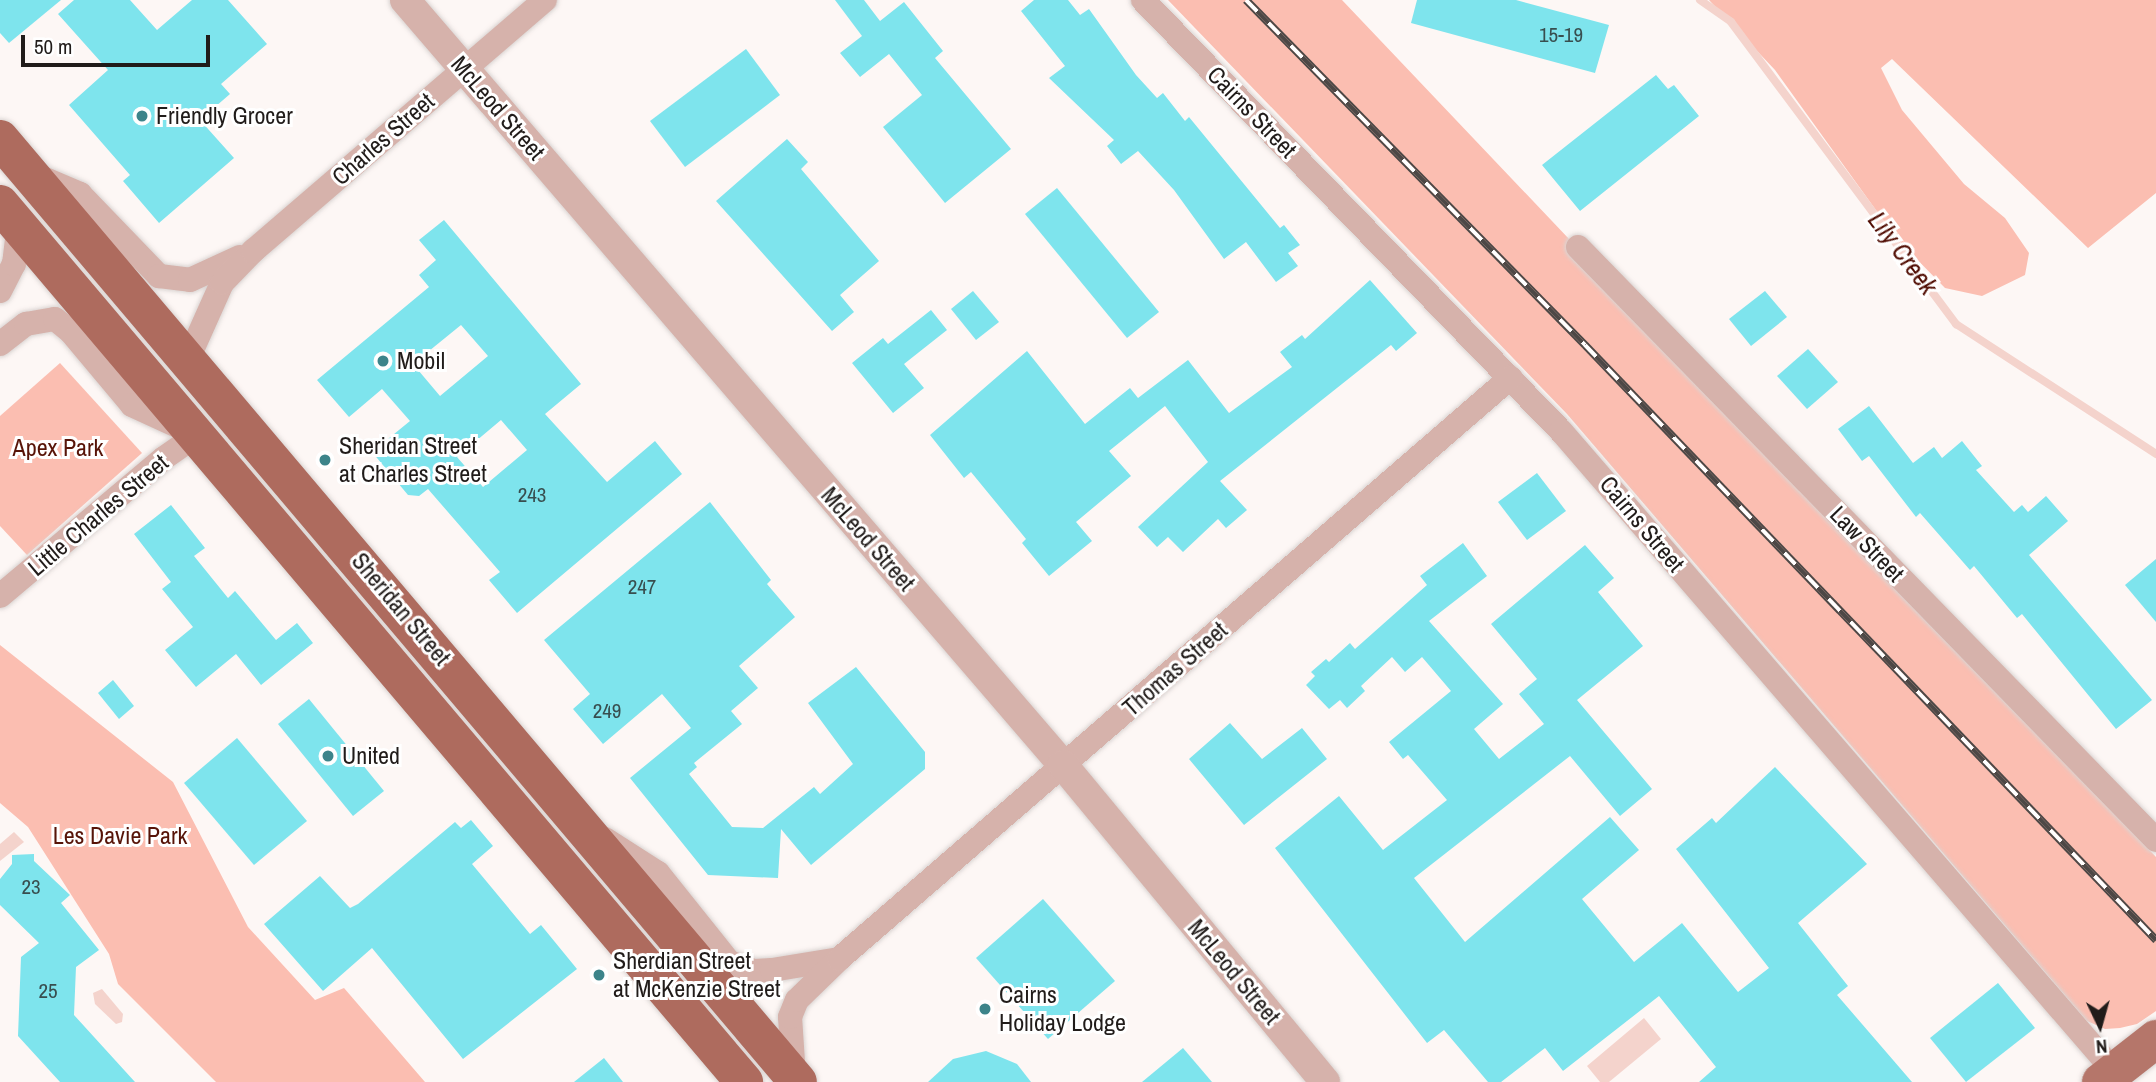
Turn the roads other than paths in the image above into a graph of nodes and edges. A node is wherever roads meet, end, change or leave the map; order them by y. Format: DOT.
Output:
graph roads {
  1 [pos="405,0"];
  2 [pos="545,0"];
  3 [pos="1143,0"];
  4 [pos="465,70"];
  5 [pos="0,139"];
  6 [pos="27,172"];
  7 [pos="9,215"];
  8 [pos="1578,247"];
  9 [pos="253,251"];
  10 [pos="0,291"];
  11 [pos="0,344"];
  12 [pos="188,359"];
  13 [pos="1510,378"];
  14 [pos="197,435"];
  15 [pos="0,596"];
  16 [pos="1063,765"];
  17 [pos="582,824"];
  18 [pos="2156,840"];
  19 [pos="839,959"];
  20 [pos="2156,1030"];
  21 [pos="2156,1039"];
  22 [pos="2108,1077"];
  23 [pos="796,1079"];
  24 [pos="744,1082"];
  25 [pos="1325,1082"];
  1 -- 4 [label="street, McLeod Street"];
  2 -- 4 [label="street, Charles Street"];
  3 -- 13 [label="street, Cairns Street"];
  4 -- 9 [label="street, Charles Street"];
  4 -- 16 [label="street, McLeod Street"];
  5 -- 6 [label="highway, Sheridan Street"];
  6 -- 9 [label="street, Charles Street"];
  6 -- 12 [label="highway, Sheridan Street"];
  7 -- 10 [label="street"];
  7 -- 14 [label="highway, Sheridan Street"];
  8 -- 18 [label="street, Law Street"];
  9 -- 12 [label="street, Charles Street"];
  11 -- 14 [label="street"];
  12 -- 17 [label="highway, Sheridan Street"];
  13 -- 16 [label="street, Thomas Street"];
  13 -- 22 [label="street, Cairns Street"];
  14 -- 15 [label="street, Little Charles Street"];
  14 -- 24 [label="highway, Sheridan Street"];
  16 -- 19 [label="street, Thomas Street"];
  16 -- 25 [label="street, McLeod Street"];
  17 -- 19 [label="street"];
  17 -- 23 [label="highway, Sheridan Street"];
  19 -- 23 [label="street, Thomas Street"];
  20 -- 22 [label="main road"];
  21 -- 22 [label="main road"];
}
